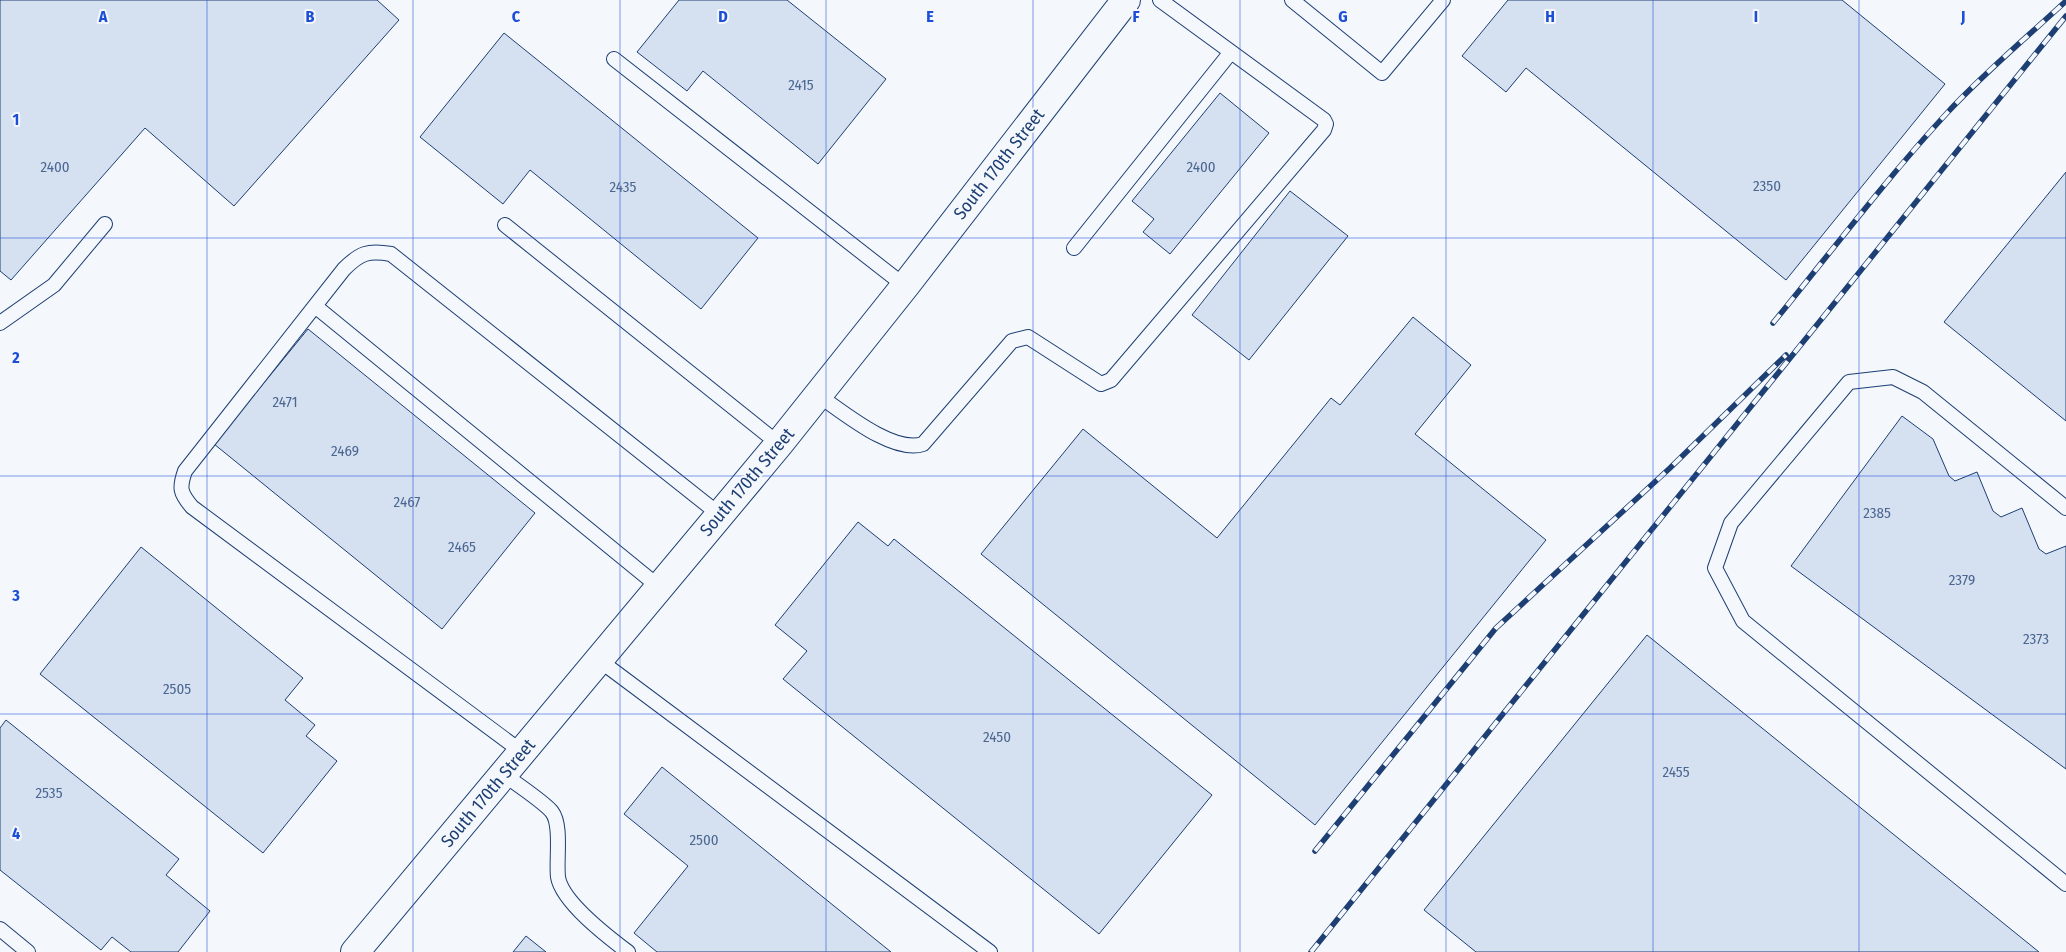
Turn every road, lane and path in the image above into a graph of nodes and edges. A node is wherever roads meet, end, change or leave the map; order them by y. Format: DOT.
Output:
graph roads {
  1 [pos="1126,0"];
  2 [pos="1160,0"];
  3 [pos="1292,0"];
  4 [pos="1443,0"];
  5 [pos="1311,6"];
  6 [pos="1231,52"];
  7 [pos="614,59"];
  8 [pos="105,224"];
  9 [pos="505,225"];
  10 [pos="1074,248"];
  11 [pos="905,286"];
  12 [pos="315,306"];
  13 [pos="0,323"];
  14 [pos="818,395"];
  15 [pos="779,444"];
  16 [pos="2066,508"];
  17 [pos="720,515"];
  18 [pos="659,587"];
  19 [pos="599,660"];
  20 [pos="522,752"];
  21 [pos="504,774"];
  22 [pos="2066,884"];
  23 [pos="0,929"];
  24 [pos="28,952"];
  25 [pos="355,952"];
  26 [pos="628,952"];
  27 [pos="990,952"];
  1 -- 11 [label="street, South 170th Street"];
  2 -- 6 [label="lane"];
  3 -- 5 [label="lane"];
  4 -- 5 [label="lane"];
  6 -- 10 [label="lane"];
  6 -- 14 [label="lane"];
  7 -- 11 [label="lane"];
  8 -- 13 [label="lane"];
  9 -- 15 [label="lane"];
  11 -- 14 [label="street, South 170th Street"];
  12 -- 17 [label="lane"];
  12 -- 18 [label="lane"];
  12 -- 20 [label="lane"];
  14 -- 15 [label="street, South 170th Street"];
  15 -- 17 [label="street, South 170th Street"];
  16 -- 22 [label="lane"];
  17 -- 18 [label="street, South 170th Street"];
  18 -- 19 [label="street, South 170th Street"];
  19 -- 20 [label="street, South 170th Street"];
  19 -- 27 [label="lane"];
  20 -- 21 [label="street, South 170th Street"];
  21 -- 25 [label="street, South 170th Street"];
  21 -- 26 [label="lane"];
  23 -- 24 [label="lane"];
}
